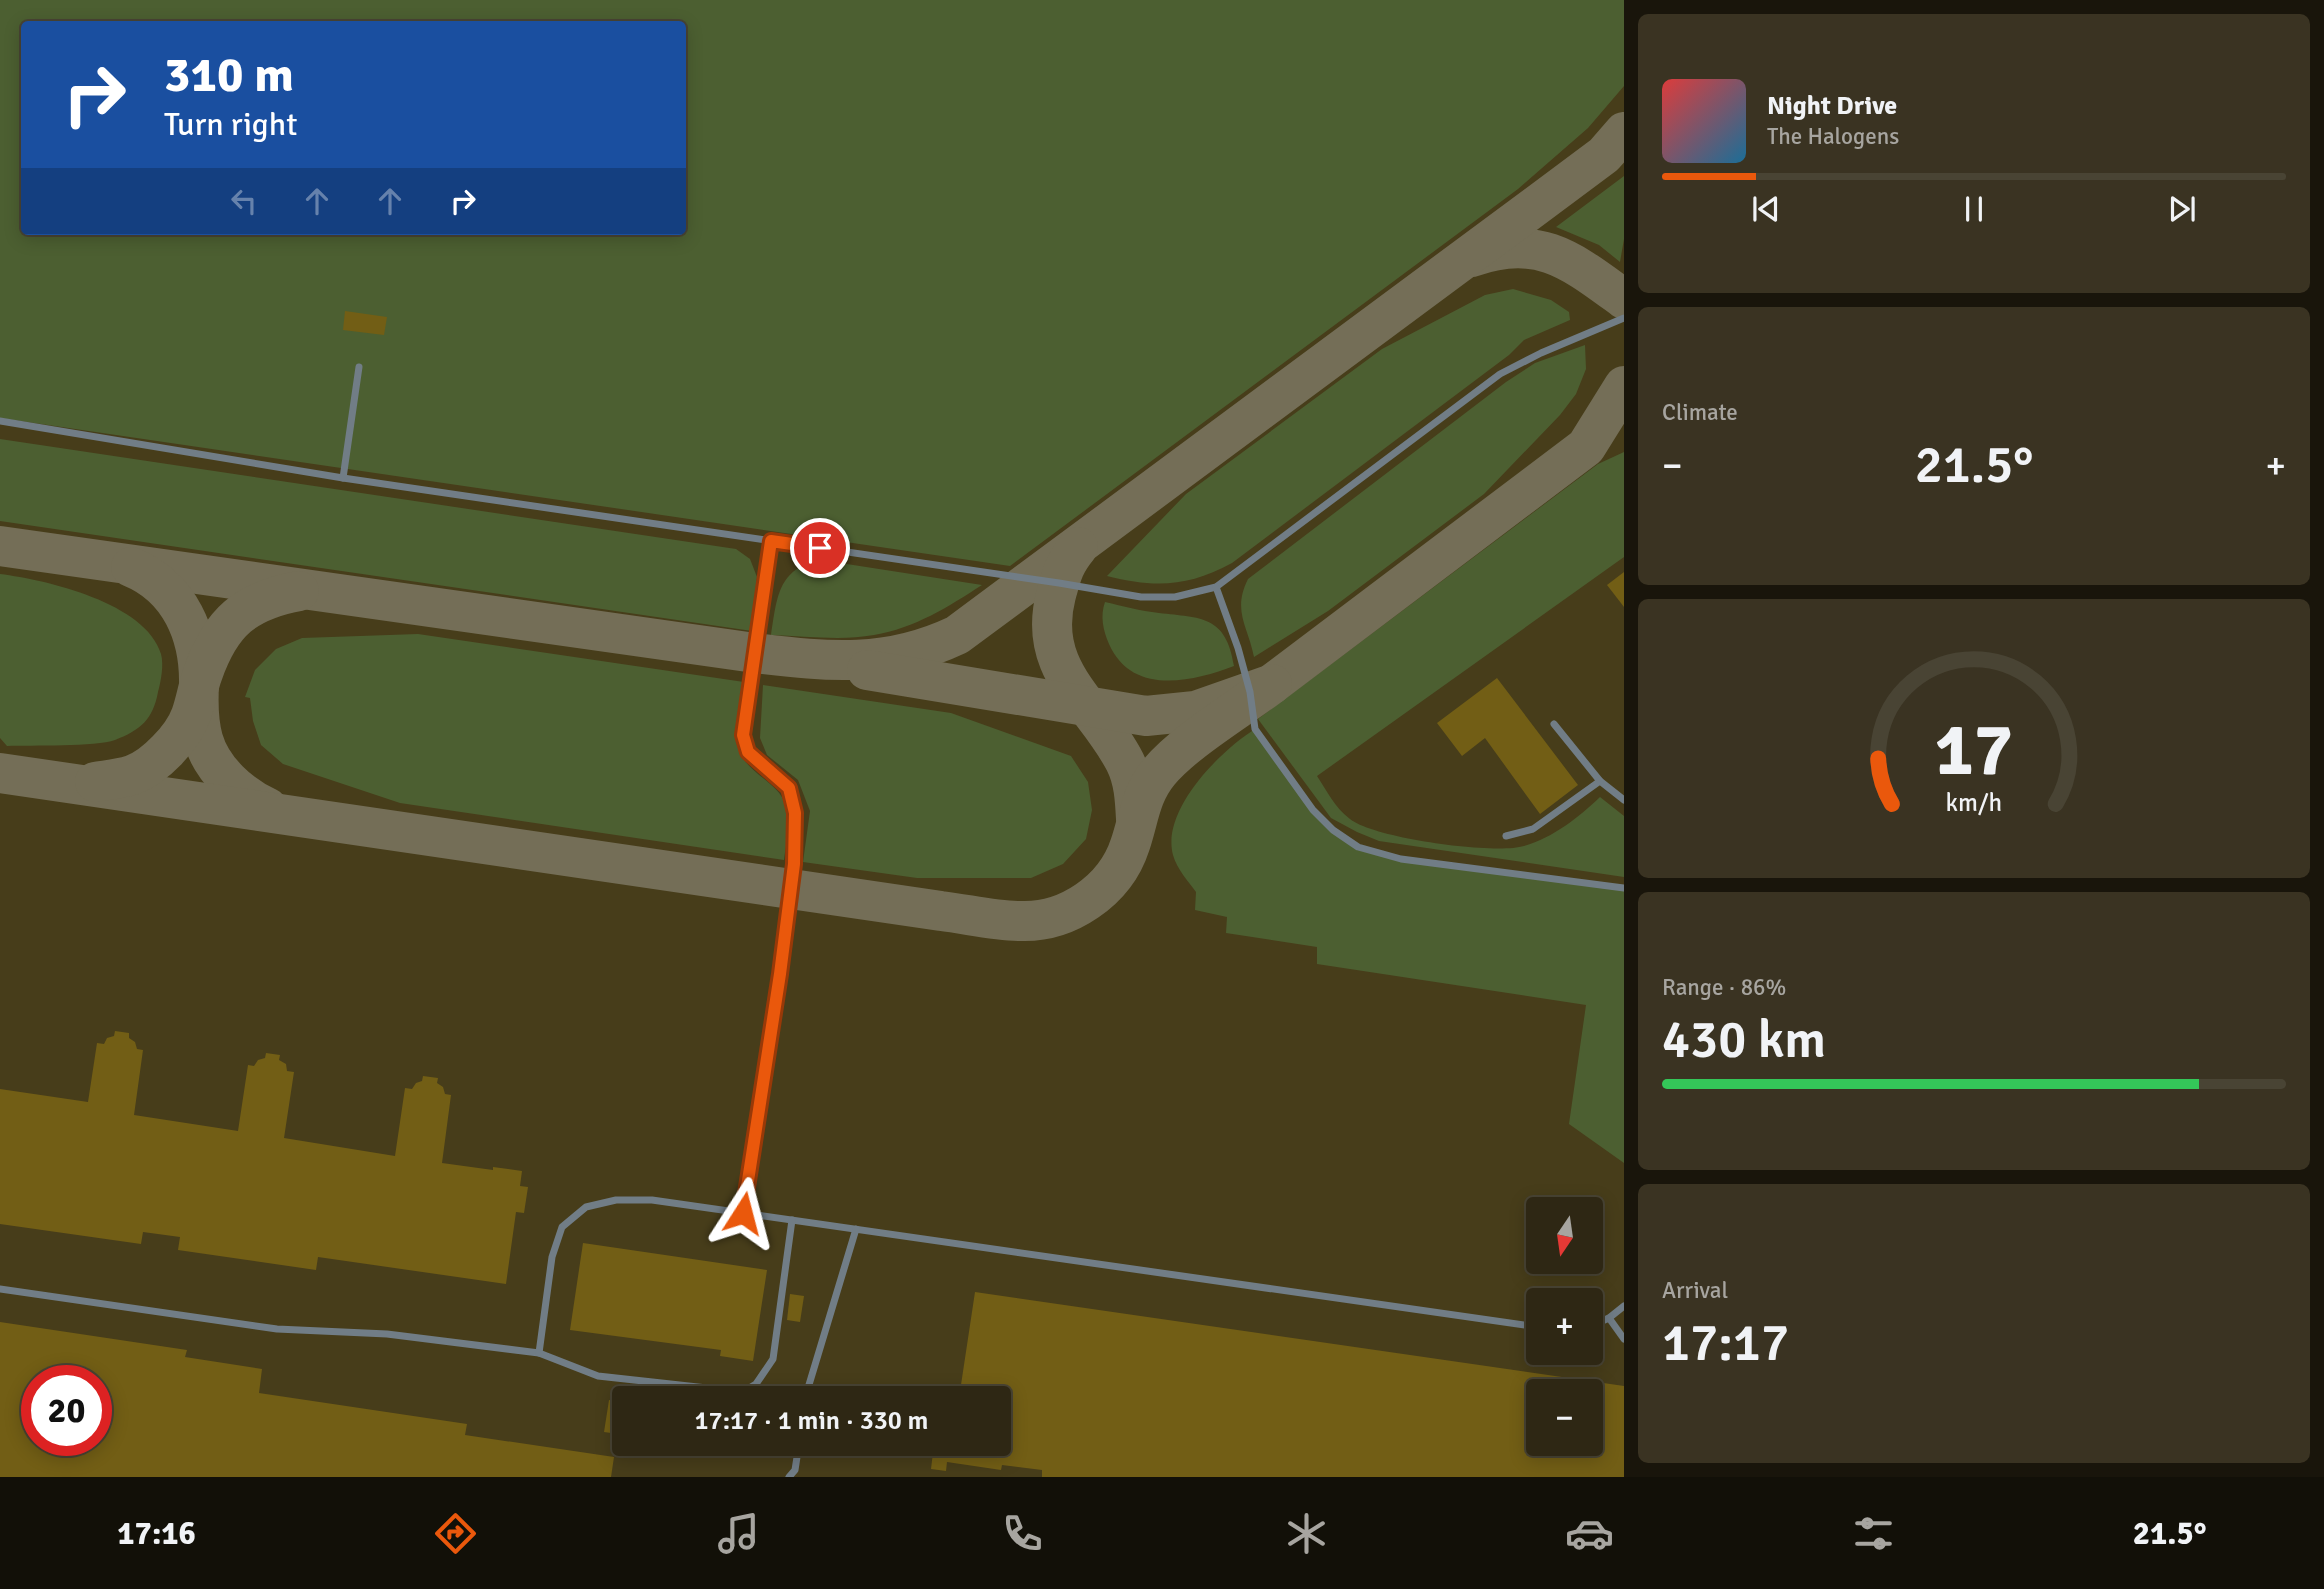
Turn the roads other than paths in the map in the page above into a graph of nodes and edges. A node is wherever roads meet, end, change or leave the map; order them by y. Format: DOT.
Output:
graph roads {
  1 [pos="1624,318"];
  2 [pos="359,368"];
  3 [pos="0,421"];
  4 [pos="342,478"];
  5 [pos="771,541"];
  6 [pos="1216,587"];
  7 [pos="1554,724"];
  8 [pos="1600,782"];
  9 [pos="1624,800"];
  10 [pos="1506,836"];
  11 [pos="1624,888"];
  12 [pos="743,1213"];
  13 [pos="792,1220"];
  14 [pos="856,1229"];
  15 [pos="0,1289"];
  16 [pos="1624,1306"];
  17 [pos="1609,1318"];
  18 [pos="1603,1321"];
  19 [pos="1526,1325"];
  20 [pos="1624,1339"];
  21 [pos="539,1353"];
  22 [pos="810,1386"];
  23 [pos="797,1456"];
  24 [pos="789,1477"];
  1 -- 6 [label="lane"];
  2 -- 4 [label="lane"];
  3 -- 4 [label="lane"];
  4 -- 5 [label="lane"];
  5 -- 6 [label="lane"];
  5 -- 12 [label="lane"];
  6 -- 11 [label="lane"];
  7 -- 8 [label="lane"];
  8 -- 9 [label="lane"];
  8 -- 10 [label="lane"];
  12 -- 13 [label="lane"];
  12 -- 21 [label="lane"];
  13 -- 14 [label="lane"];
  13 -- 21 [label="lane"];
  14 -- 19 [label="lane"];
  14 -- 22 [label="lane"];
  15 -- 21 [label="lane"];
  16 -- 17 [label="lane"];
  17 -- 18 [label="lane"];
  17 -- 20 [label="lane"];
  23 -- 24 [label="lane"];
}
